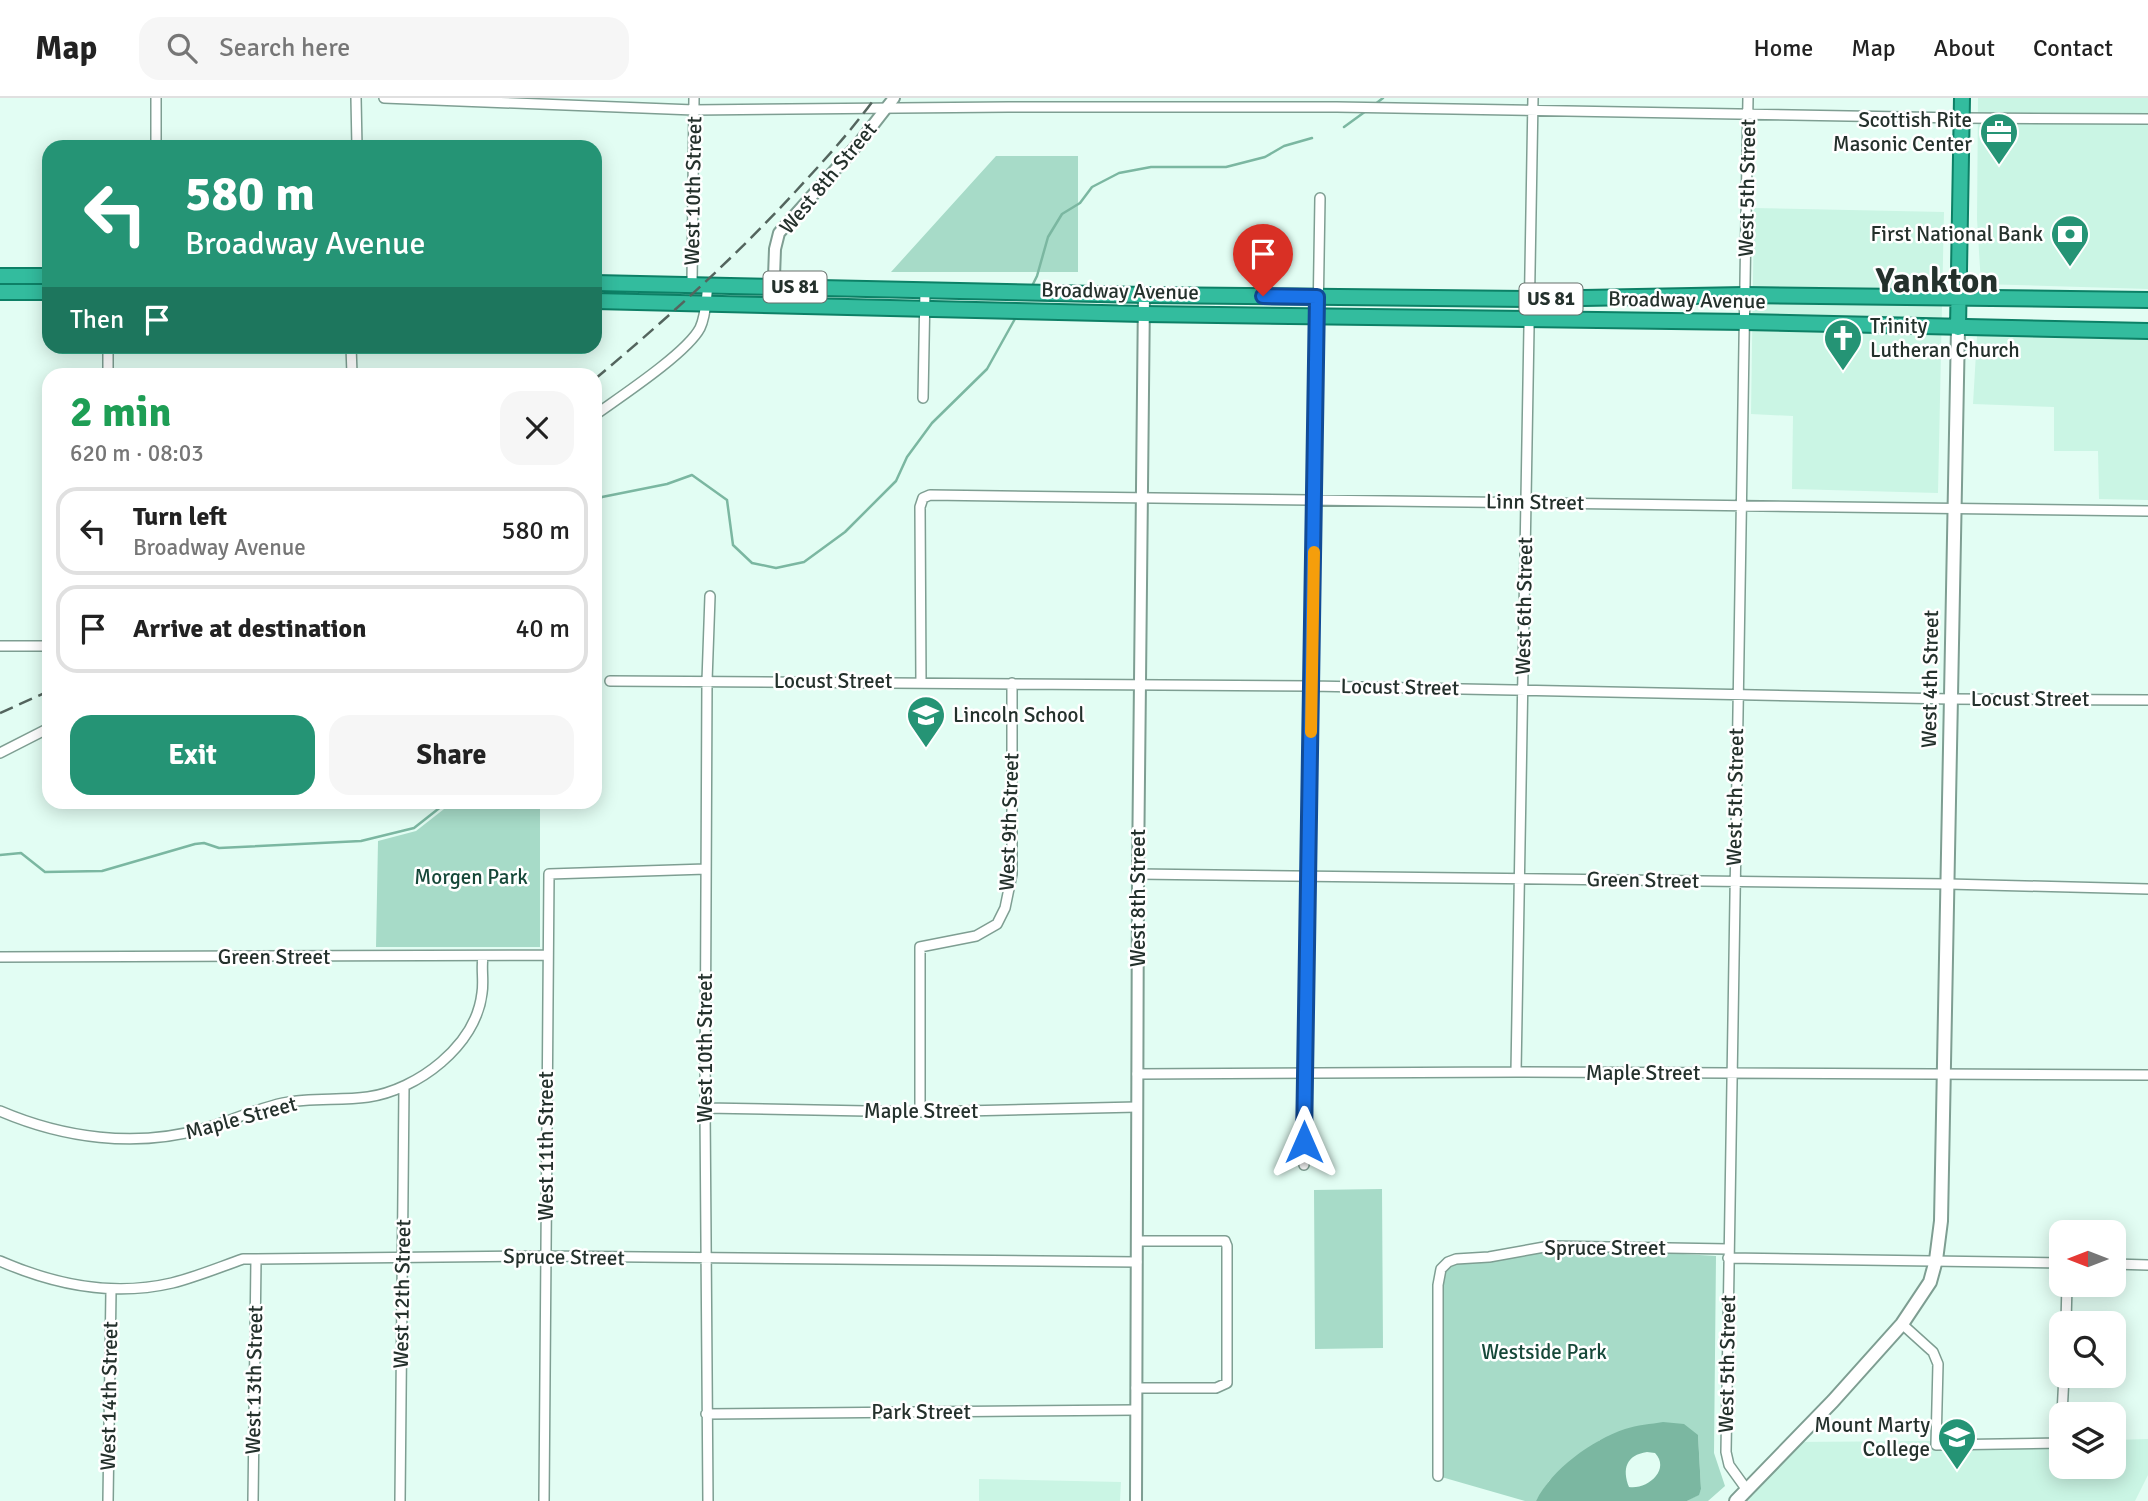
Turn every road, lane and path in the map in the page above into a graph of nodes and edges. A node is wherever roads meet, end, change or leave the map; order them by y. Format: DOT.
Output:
graph roads {
  1 [pos="156,98"];
  2 [pos="356,98"];
  3 [pos="384,98"];
  4 [pos="694,98"];
  5 [pos="894,98"];
  6 [pos="1533,98"];
  7 [pos="1748,98"];
  8 [pos="1962,98"];
  9 [pos="887,108"];
  10 [pos="694,110"];
  11 [pos="1533,111"];
  12 [pos="1748,115"];
  13 [pos="1961,118"];
  14 [pos="2148,119"];
  15 [pos="156,140"];
  16 [pos="357,140"];
  17 [pos="1320,198"];
  18 [pos="0,276"];
  19 [pos="42,276"];
  20 [pos="602,283"];
  21 [pos="692,284"];
  22 [pos="708,285"];
  23 [pos="774,286"];
  24 [pos="925,290"];
  25 [pos="0,292"];
  26 [pos="42,292"];
  27 [pos="1144,295"];
  28 [pos="1745,295"];
  29 [pos="1317,297"];
  30 [pos="1530,299"];
  31 [pos="1958,299"];
  32 [pos="2148,300"];
  33 [pos="602,301"];
  34 [pos="705,303"];
  35 [pos="774,304"];
  36 [pos="925,308"];
  37 [pos="1144,314"];
  38 [pos="1317,315"];
  39 [pos="1529,319"];
  40 [pos="1745,322"];
  41 [pos="1958,328"];
  42 [pos="2148,331"];
  43 [pos="923,398"];
  44 [pos="602,410"];
  45 [pos="1143,497"];
  46 [pos="1314,499"];
  47 [pos="1526,502"];
  48 [pos="1741,505"];
  49 [pos="1954,508"];
  50 [pos="2148,511"];
  51 [pos="710,596"];
  52 [pos="0,646"];
  53 [pos="42,646"];
  54 [pos="610,681"];
  55 [pos="707,681"];
  56 [pos="921,681"];
  57 [pos="1013,683"];
  58 [pos="1140,685"];
  59 [pos="1311,686"];
  60 [pos="1523,689"];
  61 [pos="1737,693"];
  62 [pos="1951,699"];
  63 [pos="2148,700"];
  64 [pos="42,732"];
  65 [pos="0,753"];
  66 [pos="706,869"];
  67 [pos="1138,874"];
  68 [pos="1308,875"];
  69 [pos="1519,879"];
  70 [pos="1734,881"];
  71 [pos="1948,884"];
  72 [pos="2148,889"];
  73 [pos="547,955"];
  74 [pos="483,956"];
  75 [pos="0,957"];
  76 [pos="1516,1072"];
  77 [pos="1304,1073"];
  78 [pos="1732,1073"];
  79 [pos="1137,1074"];
  80 [pos="1944,1075"];
  81 [pos="2148,1075"];
  82 [pos="404,1087"];
  83 [pos="1137,1107"];
  84 [pos="705,1108"];
  85 [pos="0,1111"];
  86 [pos="920,1112"];
  87 [pos="1304,1165"];
  88 [pos="1137,1241"];
  89 [pos="1728,1253"];
  90 [pos="402,1256"];
  91 [pos="546,1256"];
  92 [pos="256,1259"];
  93 [pos="705,1259"];
  94 [pos="0,1261"];
  95 [pos="1937,1261"];
  96 [pos="1137,1262"];
  97 [pos="2049,1263"];
  98 [pos="2126,1264"];
  99 [pos="2148,1265"];
  100 [pos="111,1290"];
  101 [pos="1902,1324"];
  102 [pos="1136,1388"];
  103 [pos="1136,1410"];
  104 [pos="706,1414"];
  105 [pos="2049,1441"];
  106 [pos="1438,1476"];
  107 [pos="1747,1490"];
  108 [pos="108,1501"];
  109 [pos="253,1501"];
  110 [pos="400,1501"];
  111 [pos="544,1501"];
  112 [pos="708,1501"];
  113 [pos="1136,1501"];
  114 [pos="1736,1501"];
  1 -- 15 [label="street"];
  2 -- 16 [label="street"];
  3 -- 10 [label="street"];
  4 -- 10 [label="street, West 10th Street"];
  5 -- 9 [label="street, West 8th Street"];
  6 -- 11 [label="street, West 6th Street"];
  7 -- 12 [label="street, West 5th Street"];
  8 -- 13 [label="highway, West 4th Street"];
  9 -- 10 [label="street"];
  9 -- 11 [label="street"];
  9 -- 23 [label="street, West 8th Street"];
  10 -- 21 [label="street, West 10th Street"];
  11 -- 12 [label="street"];
  11 -- 30 [label="street, West 6th Street"];
  12 -- 13 [label="street"];
  12 -- 28 [label="street, West 5th Street"];
  13 -- 14 [label="street"];
  13 -- 31 [label="highway, West 4th Street"];
  17 -- 29 [label="street"];
  18 -- 19 [label="highway"];
  20 -- 21 [label="highway, Broadway Avenue / US 81"];
  21 -- 22 [label="highway, Broadway Avenue / US 81"];
  22 -- 23 [label="highway, Broadway Avenue / US 81"];
  22 -- 34 [label="street"];
  23 -- 24 [label="highway, Broadway Avenue / US 81"];
  23 -- 35 [label="street, West 8th Street"];
  24 -- 27 [label="highway, Broadway Avenue / US 81"];
  24 -- 36 [label="street"];
  25 -- 26 [label="highway"];
  27 -- 29 [label="highway, Broadway Avenue / US 81"];
  27 -- 37 [label="street, West 8th Street"];
  28 -- 30 [label="highway, Broadway Avenue / US 81"];
  28 -- 31 [label="highway, Broadway Avenue / US 81"];
  28 -- 40 [label="street, West 5th Street"];
  29 -- 30 [label="highway, Broadway Avenue / US 81"];
  29 -- 38 [label="street"];
  30 -- 39 [label="street, West 6th Street"];
  31 -- 32 [label="highway, Broadway Avenue / US 81"];
  31 -- 41 [label="highway, West 4th Street"];
  33 -- 34 [label="highway, Broadway Avenue / US 81"];
  34 -- 35 [label="highway, Broadway Avenue / US 81"];
  34 -- 44 [label="street"];
  35 -- 36 [label="highway, Broadway Avenue / US 81"];
  36 -- 37 [label="highway, Broadway Avenue / US 81"];
  36 -- 43 [label="street"];
  37 -- 38 [label="highway, Broadway Avenue / US 81"];
  37 -- 45 [label="street, West 8th Street"];
  38 -- 39 [label="highway, Broadway Avenue / US 81"];
  38 -- 46 [label="street"];
  39 -- 40 [label="highway, Broadway Avenue / US 81"];
  39 -- 47 [label="street, West 6th Street"];
  40 -- 41 [label="highway, Broadway Avenue / US 81"];
  40 -- 48 [label="street, West 5th Street"];
  41 -- 42 [label="highway, Broadway Avenue / US 81"];
  41 -- 49 [label="main road, West 4th Street"];
  45 -- 46 [label="street, Linn Street"];
  45 -- 56 [label="street, Linn Street"];
  45 -- 58 [label="street, West 8th Street"];
  46 -- 47 [label="street, Linn Street"];
  46 -- 59 [label="street"];
  47 -- 48 [label="street, Linn Street"];
  47 -- 60 [label="street, West 6th Street"];
  48 -- 49 [label="street, Linn Street"];
  48 -- 61 [label="street, West 5th Street"];
  49 -- 50 [label="street, Linn Street"];
  49 -- 62 [label="main road, West 4th Street"];
  51 -- 55 [label="street, West 10th Street"];
  52 -- 53 [label="street"];
  54 -- 55 [label="street, Locust Street"];
  55 -- 56 [label="street, Locust Street"];
  55 -- 66 [label="street, West 10th Street"];
  56 -- 57 [label="street, Locust Street"];
  57 -- 58 [label="street, Locust Street"];
  57 -- 86 [label="street, West 9th Street"];
  58 -- 59 [label="street, Locust Street"];
  58 -- 67 [label="street, West 8th Street"];
  59 -- 60 [label="street, Locust Street"];
  59 -- 68 [label="street"];
  60 -- 61 [label="street, Locust Street"];
  60 -- 69 [label="street, West 6th Street"];
  61 -- 62 [label="street, Locust Street"];
  61 -- 70 [label="street, West 5th Street"];
  62 -- 63 [label="street, Locust Street"];
  62 -- 71 [label="main road, West 4th Street"];
  64 -- 65 [label="street"];
  66 -- 73 [label="street, West 11th Street"];
  66 -- 84 [label="street, West 10th Street"];
  67 -- 68 [label="street, Green Street"];
  67 -- 79 [label="street, West 8th Street"];
  68 -- 69 [label="street, Green Street"];
  68 -- 77 [label="street"];
  69 -- 70 [label="street, Green Street"];
  69 -- 76 [label="street, West 6th Street"];
  70 -- 71 [label="street, Green Street"];
  70 -- 78 [label="street, West 5th Street"];
  71 -- 72 [label="street, Green Street"];
  71 -- 80 [label="main road, West 4th Street"];
  73 -- 74 [label="street, Green Street"];
  73 -- 91 [label="street, West 11th Street"];
  74 -- 75 [label="street, Green Street"];
  74 -- 82 [label="street, Maple Street"];
  76 -- 77 [label="street, Maple Street"];
  76 -- 78 [label="street, Maple Street"];
  77 -- 79 [label="street, Maple Street"];
  77 -- 87 [label="street"];
  78 -- 80 [label="street, Maple Street"];
  78 -- 89 [label="street, West 5th Street"];
  79 -- 83 [label="street, West 8th Street"];
  80 -- 81 [label="street, Maple Street"];
  80 -- 95 [label="main road, West 4th Street"];
  82 -- 85 [label="street, Maple Street"];
  82 -- 90 [label="street, West 12th Street"];
  83 -- 86 [label="street, Maple Street"];
  83 -- 88 [label="street, West 8th Street"];
  84 -- 86 [label="street, Maple Street"];
  84 -- 93 [label="street, West 10th Street"];
  88 -- 96 [label="street, West 8th Street"];
  88 -- 102 [label="street"];
  89 -- 95 [label="street, Spruce Street"];
  89 -- 106 [label="street, Spruce Street"];
  89 -- 107 [label="street, West 5th Street"];
  90 -- 91 [label="street, Spruce Street"];
  90 -- 92 [label="street, Spruce Street"];
  90 -- 110 [label="street, West 12th Street"];
  91 -- 93 [label="street, Spruce Street"];
  91 -- 111 [label="street, West 11th Street"];
  92 -- 100 [label="street, Spruce Street"];
  92 -- 109 [label="street, West 13th Street"];
  93 -- 96 [label="street, Spruce Street"];
  93 -- 104 [label="street, West 10th Street"];
  94 -- 100 [label="street, Spruce Street"];
  95 -- 97 [label="street, Spruce Street"];
  95 -- 101 [label="main road, West 4th Street"];
  96 -- 102 [label="street, West 8th Street"];
  98 -- 99 [label="street"];
  100 -- 108 [label="street, West 14th Street"];
  101 -- 105 [label="street"];
  101 -- 107 [label="main road, West 4th Street"];
  102 -- 103 [label="street, West 8th Street"];
  103 -- 104 [label="street, Park Street"];
  103 -- 113 [label="street, West 8th Street"];
  104 -- 112 [label="street, West 10th Street"];
  107 -- 114 [label="main road, West 4th Street"];
}
